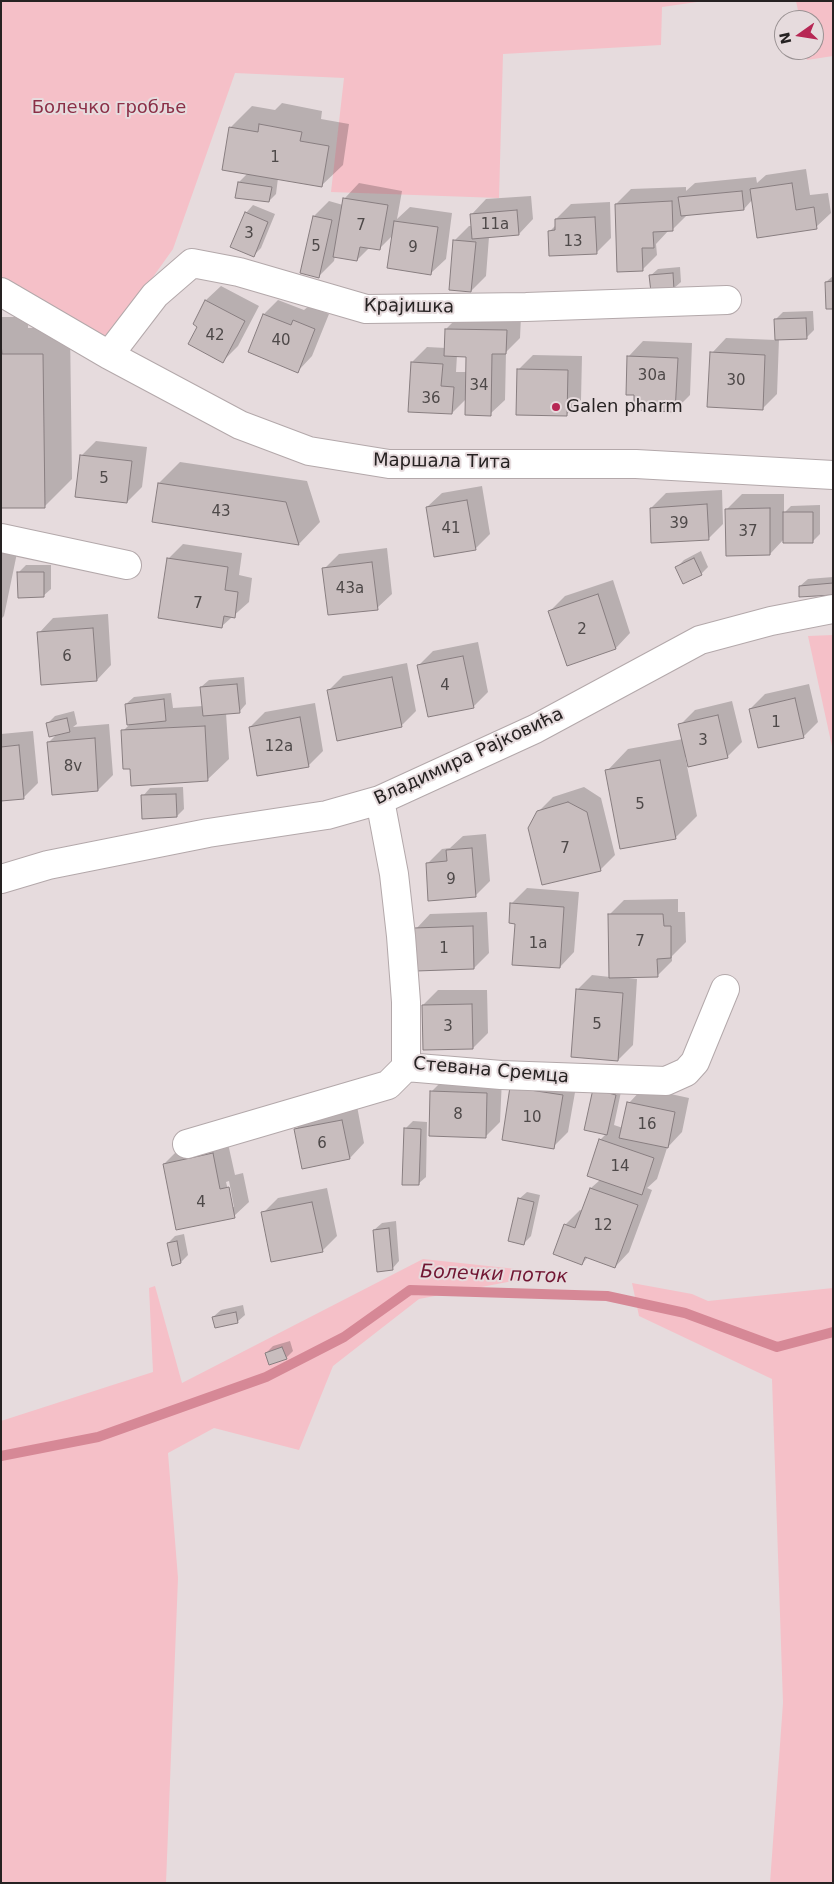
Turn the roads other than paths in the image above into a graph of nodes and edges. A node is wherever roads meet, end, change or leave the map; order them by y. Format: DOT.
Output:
graph roads {
  1 [pos="1,292"];
  2 [pos="727,300"];
  3 [pos="109,356"];
  4 [pos="833,475"];
  5 [pos="1,538"];
  6 [pos="126,565"];
  7 [pos="833,610"];
  8 [pos="380,800"];
  9 [pos="1,879"];
  10 [pos="725,989"];
  11 [pos="406,1067"];
  12 [pos="187,1144"];
  1 -- 3 [label="street, Маршала Тита"];
  2 -- 3 [label="street, Крајишка"];
  3 -- 4 [label="street, Маршала Тита"];
  5 -- 6 [label="street"];
  7 -- 8 [label="street, Владимира Рајковића"];
  8 -- 9 [label="street, Владимира Рајковића"];
  8 -- 11 [label="street, Стевана Сремца"];
  10 -- 11 [label="street, Стевана Сремца"];
  11 -- 12 [label="street"];
}
